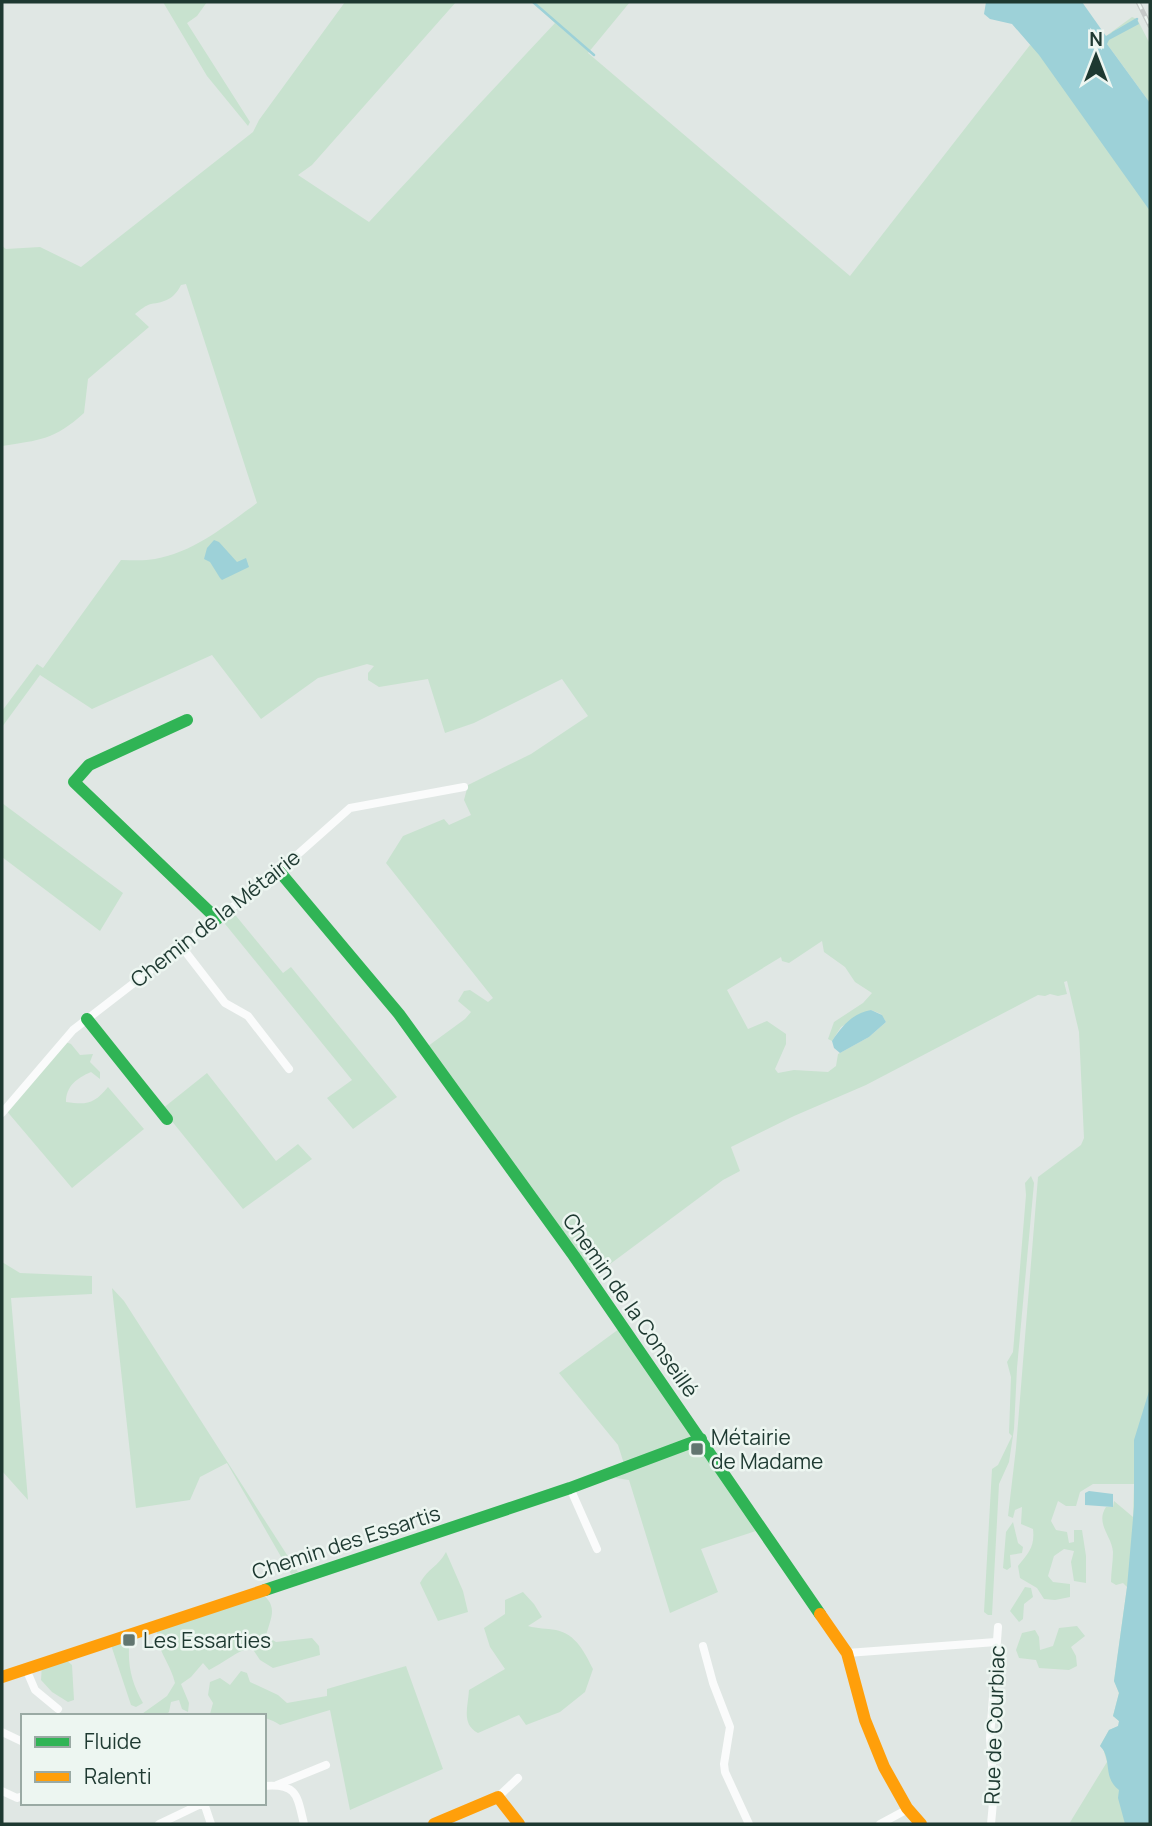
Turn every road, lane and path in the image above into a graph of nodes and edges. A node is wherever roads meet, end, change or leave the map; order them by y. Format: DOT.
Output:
graph roads {
  1 [pos="187,720"];
  2 [pos="464,787"];
  3 [pos="279,870"];
  4 [pos="217,919"];
  5 [pos="181,946"];
  6 [pos="87,1019"];
  7 [pos="289,1069"];
  8 [pos="2,1113"];
  9 [pos="167,1119"];
  10 [pos="701,1439"];
  11 [pos="570,1488"];
  12 [pos="597,1549"];
  13 [pos="998,1627"];
  14 [pos="996,1642"];
  15 [pos="703,1646"];
  16 [pos="847,1653"];
  17 [pos="26,1669"];
  18 [pos="2,1677"];
  19 [pos="58,1709"];
  20 [pos="2,1732"];
  21 [pos="21,1741"];
  22 [pos="326,1765"];
  23 [pos="518,1778"];
  24 [pos="277,1785"];
  25 [pos="266,1786"];
  26 [pos="2,1791"];
  27 [pos="21,1797"];
  28 [pos="498,1797"];
  29 [pos="199,1805"];
  30 [pos="204,1805"];
  31 [pos="906,1810"];
  32 [pos="159,1824"];
  33 [pos="211,1824"];
  34 [pos="304,1824"];
  35 [pos="434,1824"];
  36 [pos="519,1824"];
  37 [pos="750,1824"];
  38 [pos="880,1824"];
  39 [pos="921,1824"];
  40 [pos="991,1824"];
  1 -- 4 [label="street"];
  2 -- 3 [label="street, Chemin de la Métairie"];
  3 -- 4 [label="street, Chemin de la Métairie"];
  3 -- 10 [label="street, Chemin de la Conseillé"];
  4 -- 5 [label="street, Chemin de la Métairie"];
  5 -- 6 [label="street, Chemin de la Métairie"];
  5 -- 7 [label="street"];
  6 -- 8 [label="street, Chemin de la Métairie"];
  6 -- 9 [label="street"];
  10 -- 11 [label="street, Chemin des Essartis"];
  10 -- 16 [label="street, Chemin de la Conseillé"];
  11 -- 12 [label="street"];
  11 -- 17 [label="street, Chemin des Essartis"];
  13 -- 14 [label="street, Rue de Courbiac"];
  14 -- 16 [label="street"];
  14 -- 40 [label="street, Rue de Courbiac"];
  15 -- 37 [label="street"];
  16 -- 31 [label="street"];
  17 -- 18 [label="street, Chemin des Essartis"];
  17 -- 19 [label="street"];
  20 -- 21 [label="street"];
  22 -- 24 [label="street"];
  23 -- 28 [label="street"];
  24 -- 25 [label="street"];
  24 -- 34 [label="street"];
  26 -- 27 [label="street"];
  28 -- 35 [label="street"];
  28 -- 36 [label="street"];
  29 -- 32 [label="street"];
  30 -- 33 [label="street"];
  31 -- 38 [label="street"];
  31 -- 39 [label="street"];
}
